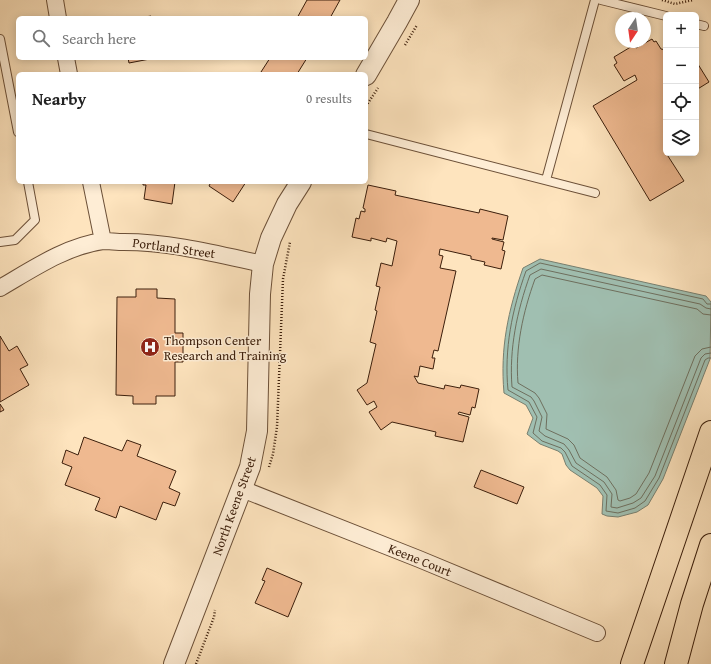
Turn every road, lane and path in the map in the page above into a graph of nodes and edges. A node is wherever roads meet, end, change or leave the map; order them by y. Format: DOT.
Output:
graph roads {
  1 [pos="55,0"];
  2 [pos="409,0"];
  3 [pos="595,0"];
  4 [pos="601,0"];
  5 [pos="662,0"];
  6 [pos="693,0"];
  7 [pos="663,15"];
  8 [pos="58,16"];
  9 [pos="0,39"];
  10 [pos="66,60"];
  11 [pos="69,72"];
  12 [pos="367,72"];
  13 [pos="16,122"];
  14 [pos="368,135"];
  15 [pos="546,180"];
  16 [pos="28,184"];
  17 [pos="91,184"];
  18 [pos="300,184"];
  19 [pos="595,193"];
  20 [pos="102,241"];
  21 [pos="0,242"];
  22 [pos="263,264"];
  23 [pos="0,288"];
  24 [pos="711,432"];
  25 [pos="242,489"];
  26 [pos="711,545"];
  27 [pos="692,604"];
  28 [pos="597,632"];
  29 [pos="174,664"];
  30 [pos="632,664"];
  31 [pos="660,664"];
  32 [pos="676,664"];
  1 -- 8 [label="street"];
  2 -- 12 [label="street"];
  3 -- 15 [label="lane"];
  4 -- 7 [label="lane"];
  5 -- 6 [label="path"];
  9 -- 13 [label="lane"];
  10 -- 11 [label="street"];
  14 -- 15 [label="lane"];
  15 -- 19 [label="lane"];
  16 -- 21 [label="lane"];
  17 -- 20 [label="street"];
  18 -- 22 [label="street, North Keene Street"];
  20 -- 22 [label="street, Portland Street"];
  20 -- 23 [label="street, Portland Street"];
  22 -- 25 [label="street, North Keene Street"];
  24 -- 30 [label="highway"];
  25 -- 28 [label="street, Keene Court"];
  25 -- 29 [label="street, North Keene Street"];
  26 -- 27 [label="highway"];
  27 -- 31 [label="highway"];
  27 -- 32 [label="highway"];
}
